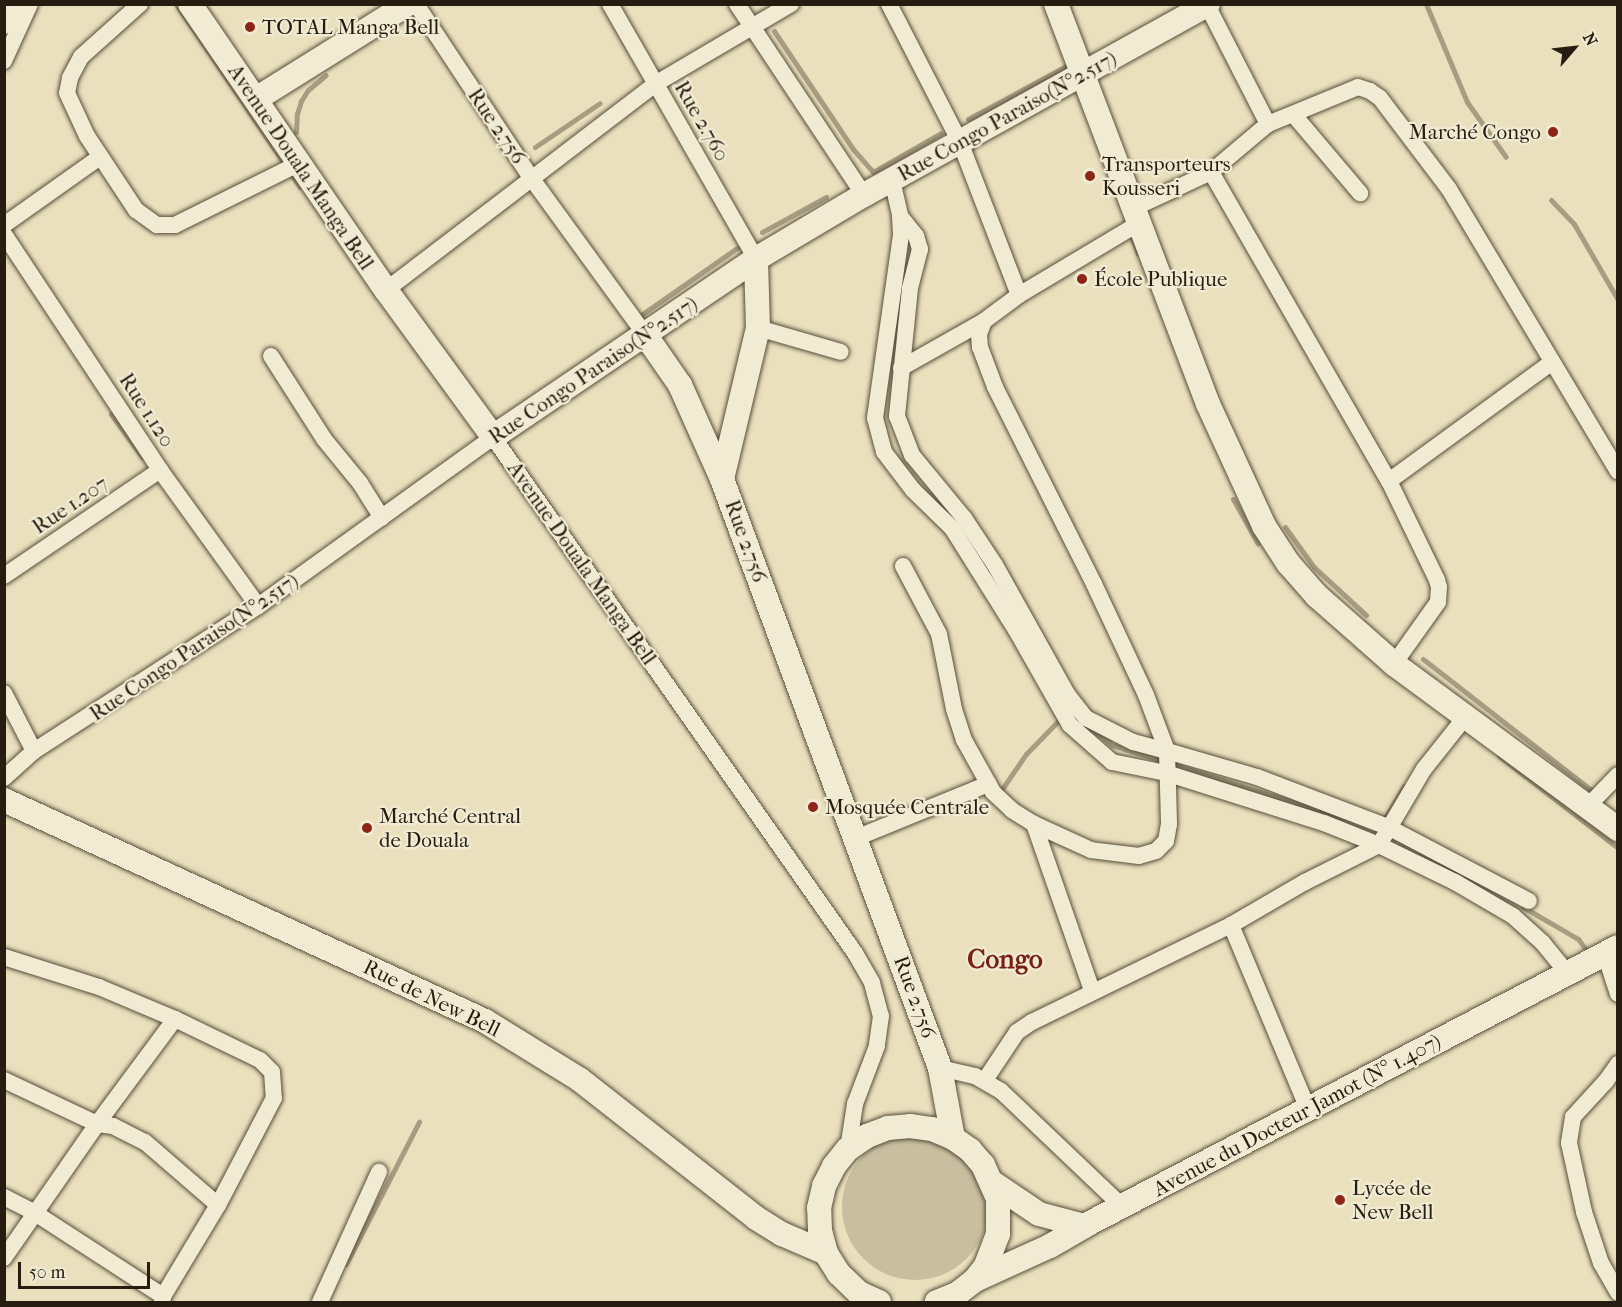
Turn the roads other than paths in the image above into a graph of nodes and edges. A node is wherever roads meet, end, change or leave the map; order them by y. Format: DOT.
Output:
graph roads {
  1 [pos="14,4"];
  2 [pos="30,4"];
  3 [pos="140,4"];
  4 [pos="190,4"];
  5 [pos="408,4"];
  6 [pos="416,4"];
  7 [pos="610,4"];
  8 [pos="737,4"];
  9 [pos="791,4"];
  10 [pos="889,4"];
  11 [pos="1056,4"];
  12 [pos="1208,5"];
  13 [pos="4,26"];
  14 [pos="753,27"];
  15 [pos="4,61"];
  16 [pos="1080,74"];
  17 [pos="655,84"];
  18 [pos="256,99"];
  19 [pos="1293,114"];
  20 [pos="1268,124"];
  21 [pos="960,142"];
  22 [pos="100,157"];
  23 [pos="300,163"];
  24 [pos="1211,172"];
  25 [pos="532,179"];
  26 [pos="892,180"];
  27 [pos="1360,194"];
  28 [pos="864,195"];
  29 [pos="1138,215"];
  30 [pos="900,216"];
  31 [pos="4,225"];
  32 [pos="4,234"];
  33 [pos="756,259"];
  34 [pos="386,290"];
  35 [pos="1019,295"];
  36 [pos="984,321"];
  37 [pos="759,328"];
  38 [pos="646,336"];
  39 [pos="841,352"];
  40 [pos="270,356"];
  41 [pos="1552,362"];
  42 [pos="901,368"];
  43 [pos="493,437"];
  44 [pos="160,470"];
  45 [pos="1617,471"];
  46 [pos="722,479"];
  47 [pos="1389,481"];
  48 [pos="382,518"];
  49 [pos="903,566"];
  50 [pos="4,576"];
  51 [pos="258,606"];
  52 [pos="1394,663"];
  53 [pos="4,693"];
  54 [pos="1467,715"];
  55 [pos="34,751"];
  56 [pos="1167,751"];
  57 [pos="1166,773"];
  58 [pos="1617,774"];
  59 [pos="4,778"];
  60 [pos="988,784"];
  61 [pos="4,800"];
  62 [pos="1588,806"];
  63 [pos="1034,824"];
  64 [pos="1388,827"];
  65 [pos="1617,829"];
  66 [pos="856,838"];
  67 [pos="1379,844"];
  68 [pos="1529,901"];
  69 [pos="1232,925"];
  70 [pos="4,957"];
  71 [pos="1595,959"];
  72 [pos="1092,991"];
  73 [pos="1617,994"];
  74 [pos="175,1019"];
  75 [pos="1617,1064"];
  76 [pos="940,1068"];
  77 [pos="4,1080"];
  78 [pos="985,1080"];
  79 [pos="1308,1109"];
  80 [pos="98,1124"];
  81 [pos="953,1138"];
  82 [pos="848,1149"];
  83 [pos="379,1172"];
  84 [pos="993,1183"];
  85 [pos="4,1197"];
  86 [pos="218,1205"];
  87 [pos="1123,1207"];
  88 [pos="35,1213"];
  89 [pos="1084,1226"];
  90 [pos="826,1252"];
  91 [pos="4,1258"];
  92 [pos="839,1274"];
  93 [pos="1617,1293"];
  94 [pos="957,1295"];
  95 [pos="163,1299"];
  96 [pos="320,1302"];
  97 [pos="846,1302"];
  98 [pos="879,1302"];
  1 -- 13 [label="street"];
  2 -- 15 [label="street"];
  3 -- 22 [label="street"];
  4 -- 18 [label="street, Avenue Douala Manga Bell"];
  5 -- 18 [label="street"];
  6 -- 25 [label="street, Rue 2.756"];
  7 -- 17 [label="street, Rue 2.760"];
  8 -- 14 [label="street"];
  9 -- 14 [label="street"];
  10 -- 21 [label="street"];
  11 -- 16 [label="street"];
  12 -- 16 [label="street, Rue Congo Paraiso(N°2.517)"];
  12 -- 20 [label="street"];
  14 -- 17 [label="street"];
  14 -- 28 [label="street"];
  16 -- 21 [label="street, Rue Congo Paraiso(N°2.517)"];
  16 -- 29 [label="street"];
  17 -- 25 [label="street"];
  17 -- 33 [label="street, Rue 2.760"];
  18 -- 23 [label="street, Avenue Douala Manga Bell"];
  19 -- 20 [label="street"];
  19 -- 27 [label="street"];
  19 -- 41 [label="street"];
  20 -- 24 [label="street"];
  21 -- 26 [label="street, Rue Congo Paraiso(N°2.517)"];
  21 -- 35 [label="street"];
  22 -- 23 [label="street"];
  22 -- 31 [label="street"];
  23 -- 34 [label="street, Avenue Douala Manga Bell"];
  24 -- 29 [label="street"];
  24 -- 47 [label="street"];
  25 -- 34 [label="street"];
  25 -- 38 [label="street, Rue 2.756"];
  26 -- 28 [label="street, Rue Congo Paraiso(N°2.517)"];
  26 -- 30 [label="street"];
  28 -- 33 [label="street, Rue Congo Paraiso(N°2.517)"];
  29 -- 35 [label="street"];
  29 -- 52 [label="street"];
  30 -- 42 [label="street"];
  30 -- 57 [label="street"];
  32 -- 44 [label="street, Rue 1.120"];
  33 -- 37 [label="street"];
  33 -- 38 [label="street, Rue Congo Paraiso(N°2.517)"];
  34 -- 43 [label="street, Avenue Douala Manga Bell"];
  35 -- 36 [label="street"];
  36 -- 42 [label="street"];
  36 -- 56 [label="street"];
  37 -- 39 [label="street"];
  37 -- 46 [label="street"];
  38 -- 43 [label="street, Rue Congo Paraiso(N°2.517)"];
  38 -- 46 [label="street, Rue 2.756"];
  40 -- 48 [label="street"];
  41 -- 45 [label="street"];
  41 -- 47 [label="street"];
  42 -- 56 [label="street"];
  43 -- 48 [label="street, Rue Congo Paraiso(N°2.517)"];
  43 -- 82 [label="street, Avenue Douala Manga Bell"];
  44 -- 50 [label="street, Rue 1.207"];
  44 -- 51 [label="street, Rue 1.120"];
  46 -- 66 [label="street, Rue 2.756"];
  47 -- 52 [label="street"];
  48 -- 51 [label="street, Rue Congo Paraiso(N°2.517)"];
  49 -- 60 [label="street"];
  51 -- 55 [label="street, Rue Congo Paraiso(N°2.517)"];
  52 -- 54 [label="street"];
  53 -- 55 [label="street"];
  54 -- 62 [label="street"];
  54 -- 64 [label="street"];
  55 -- 59 [label="street, Rue Congo Paraiso(N°2.517)"];
  56 -- 57 [label="street"];
  56 -- 64 [label="street"];
  57 -- 63 [label="street"];
  57 -- 67 [label="street"];
  58 -- 62 [label="street"];
  60 -- 63 [label="street"];
  60 -- 66 [label="street"];
  61 -- 90 [label="street, Rue de New Bell"];
  62 -- 65 [label="street"];
  63 -- 72 [label="street"];
  64 -- 67 [label="street"];
  64 -- 68 [label="street"];
  66 -- 76 [label="street, Rue 2.756"];
  67 -- 69 [label="street"];
  67 -- 71 [label="street"];
  69 -- 72 [label="street"];
  69 -- 79 [label="street"];
  70 -- 74 [label="street"];
  71 -- 73 [label="street"];
  71 -- 79 [label="street, Avenue du Docteur Jamot (N° 1.407)"];
  72 -- 78 [label="street"];
  74 -- 80 [label="street"];
  74 -- 86 [label="street"];
  75 -- 93 [label="street"];
  76 -- 78 [label="street"];
  76 -- 81 [label="street, Rue 2.756"];
  77 -- 80 [label="street"];
  78 -- 87 [label="street"];
  79 -- 87 [label="street, Avenue du Docteur Jamot (N° 1.407)"];
  80 -- 86 [label="street"];
  80 -- 88 [label="street"];
  81 -- 82 [label="street"];
  81 -- 84 [label="street"];
  82 -- 90 [label="street"];
  83 -- 96 [label="street"];
  84 -- 89 [label="street"];
  84 -- 94 [label="street"];
  85 -- 88 [label="street"];
  86 -- 95 [label="street"];
  87 -- 89 [label="street, Avenue du Docteur Jamot (N° 1.407)"];
  88 -- 91 [label="street"];
  88 -- 95 [label="street"];
  89 -- 94 [label="street, Avenue du Docteur Jamot (N° 1.407)"];
  90 -- 92 [label="street"];
  92 -- 97 [label="street"];
  92 -- 98 [label="street"];
}
